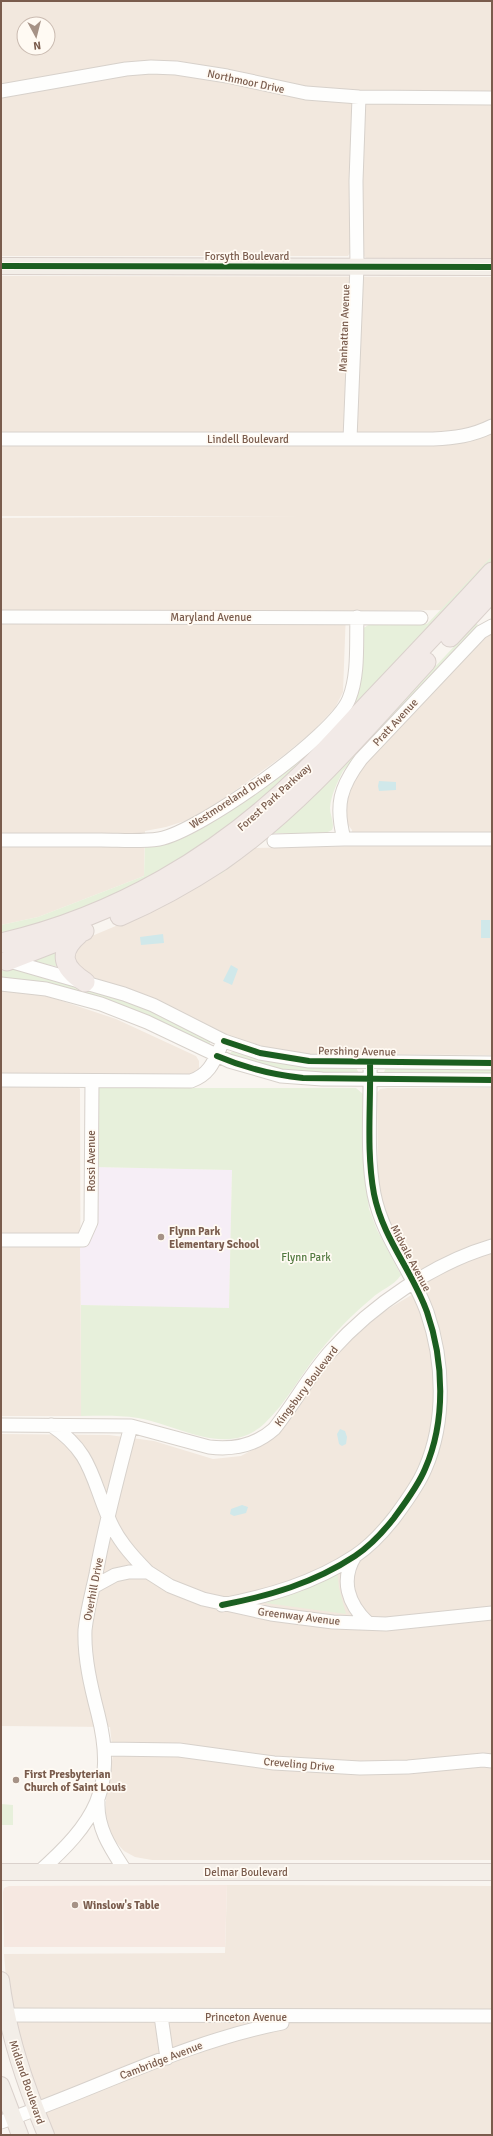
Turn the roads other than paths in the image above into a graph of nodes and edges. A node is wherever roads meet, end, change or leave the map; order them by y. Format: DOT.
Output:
graph roads {
  1 [pos="1,91"];
  2 [pos="358,97"];
  3 [pos="492,98"];
  4 [pos="1,266"];
  5 [pos="357,266"];
  6 [pos="492,267"];
  7 [pos="492,426"];
  8 [pos="1,439"];
  9 [pos="350,439"];
  10 [pos="492,572"];
  11 [pos="492,592"];
  12 [pos="1,617"];
  13 [pos="356,617"];
  14 [pos="421,618"];
  15 [pos="492,626"];
  16 [pos="344,839"];
  17 [pos="492,839"];
  18 [pos="1,840"];
  19 [pos="274,841"];
  20 [pos="79,934"];
  21 [pos="3,956"];
  22 [pos="85,982"];
  23 [pos="1,984"];
  24 [pos="224,1041"];
  25 [pos="217,1056"];
  26 [pos="370,1062"];
  27 [pos="492,1062"];
  28 [pos="370,1079"];
  29 [pos="1,1080"];
  30 [pos="492,1080"];
  31 [pos="92,1081"];
  32 [pos="1,1240"];
  33 [pos="492,1246"];
  34 [pos="415,1282"];
  35 [pos="1,1424"];
  36 [pos="51,1425"];
  37 [pos="131,1426"];
  38 [pos="107,1515"];
  39 [pos="355,1556"];
  40 [pos="148,1572"];
  41 [pos="93,1587"];
  42 [pos="222,1605"];
  43 [pos="492,1613"];
  44 [pos="368,1623"];
  45 [pos="105,1749"];
  46 [pos="492,1761"];
  47 [pos="98,1800"];
  48 [pos="1,1872"];
  49 [pos="39,1872"];
  50 [pos="126,1872"];
  51 [pos="492,1872"];
  52 [pos="1,1980"];
  53 [pos="4,2015"];
  54 [pos="160,2016"];
  55 [pos="492,2016"];
  56 [pos="326,2018"];
  57 [pos="167,2058"];
  58 [pos="1,2085"];
  59 [pos="35,2108"];
  60 [pos="7,2120"];
  61 [pos="20,2135"];
  62 [pos="46,2135"];
  1 -- 2 [label="street, Northmoor Drive"];
  2 -- 3 [label="street, Northmoor Drive"];
  2 -- 5 [label="street, Manhattan Avenue"];
  4 -- 5 [label="main road, Forsyth Boulevard"];
  5 -- 6 [label="main road, Forsyth Boulevard"];
  5 -- 9 [label="street, Manhattan Avenue"];
  7 -- 9 [label="street, Lindell Boulevard"];
  8 -- 9 [label="street, Lindell Boulevard"];
  10 -- 21 [label="highway, Forest Park Parkway"];
  11 -- 20 [label="highway, Forest Park Parkway"];
  12 -- 13 [label="street, Maryland Avenue"];
  13 -- 14 [label="street, Maryland Avenue"];
  13 -- 18 [label="street, Westmoreland Drive"];
  15 -- 16 [label="street, Pratt Avenue"];
  16 -- 17 [label="street"];
  16 -- 19 [label="street"];
  20 -- 21 [label="highway, Forest Park Parkway"];
  20 -- 22 [label="highway"];
  21 -- 22 [label="street, Pershing Avenue"];
  22 -- 24 [label="street, Pershing Avenue"];
  23 -- 25 [label="street"];
  24 -- 25 [label="street"];
  24 -- 26 [label="street, Pershing Avenue"];
  25 -- 28 [label="street"];
  25 -- 31 [label="street"];
  26 -- 27 [label="street, Pershing Avenue"];
  26 -- 28 [label="street, Midvale Avenue"];
  28 -- 30 [label="street"];
  28 -- 34 [label="street, Midvale Avenue"];
  29 -- 31 [label="street"];
  31 -- 32 [label="street, Rossi Avenue"];
  33 -- 34 [label="street, Kingsbury Boulevard"];
  34 -- 37 [label="street, Kingsbury Boulevard"];
  34 -- 39 [label="street, Midvale Avenue"];
  35 -- 36 [label="street, Kingsbury Boulevard"];
  36 -- 37 [label="street, Kingsbury Boulevard"];
  36 -- 38 [label="street, Greenway Avenue"];
  37 -- 38 [label="street, Overhill Drive"];
  38 -- 40 [label="street, Greenway Avenue"];
  38 -- 41 [label="street, Overhill Drive"];
  39 -- 42 [label="street, Midvale Avenue"];
  39 -- 44 [label="street, Midvale Avenue"];
  40 -- 41 [label="street"];
  40 -- 42 [label="street, Greenway Avenue"];
  41 -- 45 [label="street, Overhill Drive"];
  42 -- 44 [label="street, Greenway Avenue"];
  43 -- 44 [label="street, Greenway Avenue"];
  45 -- 46 [label="street, Creveling Drive"];
  45 -- 47 [label="street, Overhill Drive"];
  47 -- 49 [label="street, Overhill Drive"];
  47 -- 50 [label="street, Overhill Drive"];
  48 -- 49 [label="main road, Delmar Boulevard"];
  49 -- 50 [label="main road, Delmar Boulevard"];
  50 -- 51 [label="main road, Delmar Boulevard"];
  52 -- 53 [label="main road, Midland Boulevard"];
  53 -- 54 [label="street, Princeton Avenue"];
  53 -- 59 [label="main road, Midland Boulevard"];
  54 -- 56 [label="street, Princeton Avenue"];
  54 -- 57 [label="street"];
  55 -- 56 [label="street, Princeton Avenue"];
  56 -- 57 [label="street, Cambridge Avenue"];
  57 -- 59 [label="street, Cambridge Avenue"];
  58 -- 60 [label="main road"];
  59 -- 60 [label="street, Cambridge Avenue"];
  59 -- 62 [label="main road, Midland Boulevard"];
  60 -- 61 [label="main road"];
}
